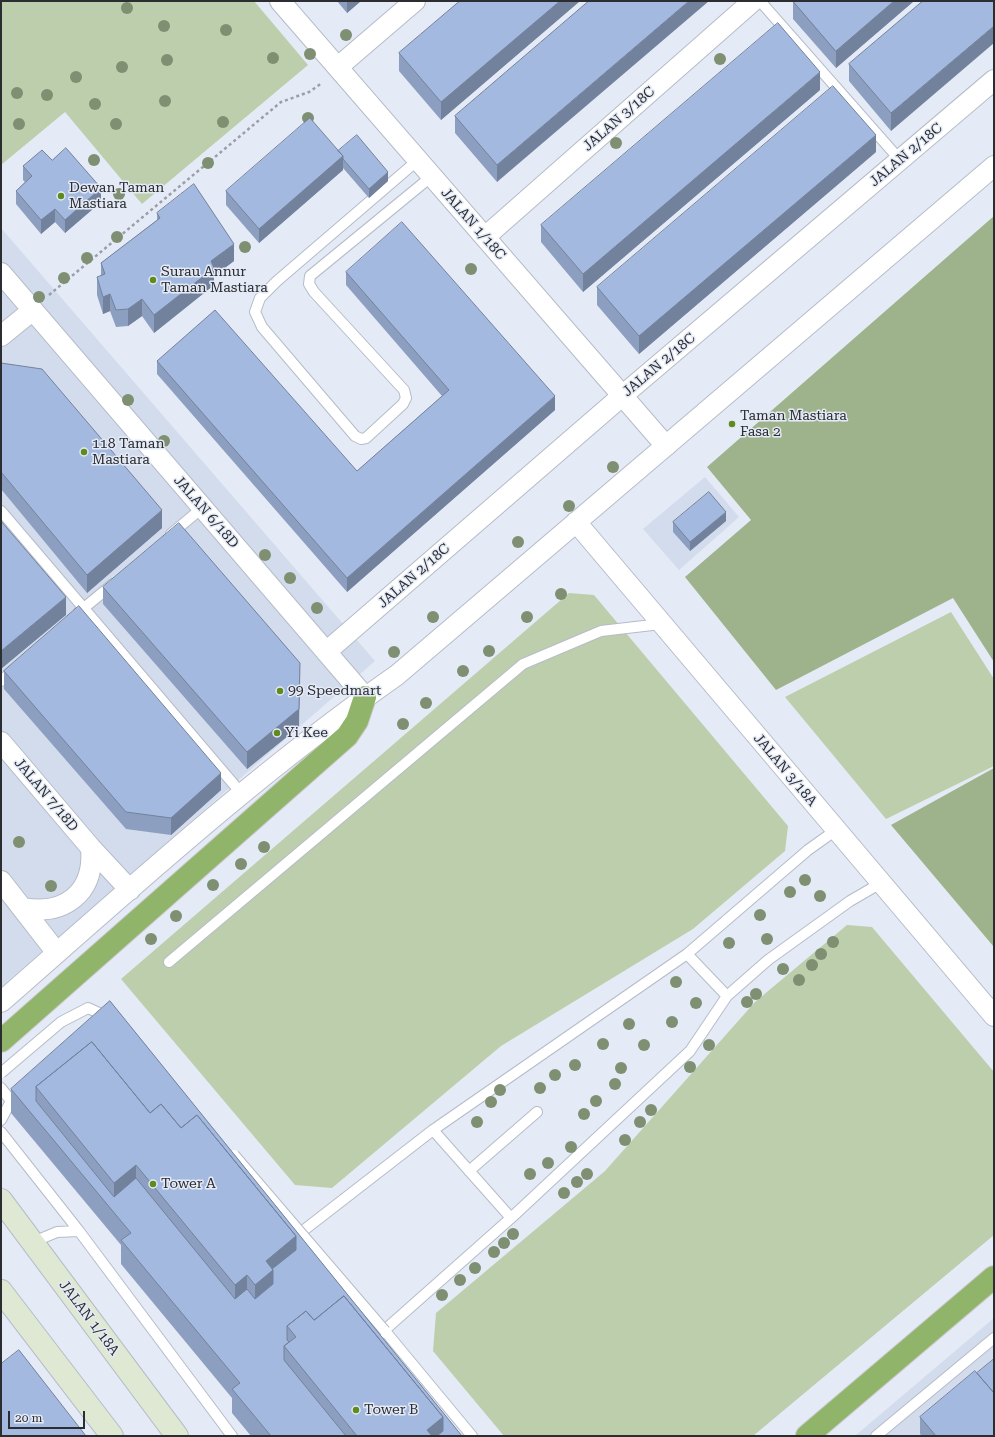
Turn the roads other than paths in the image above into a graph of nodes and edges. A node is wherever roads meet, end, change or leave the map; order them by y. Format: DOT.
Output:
graph roads {
  1 [pos="280,1"];
  2 [pos="415,1"];
  3 [pos="753,1"];
  4 [pos="760,1"];
  5 [pos="338,68"];
  6 [pos="994,80"];
  7 [pos="418,160"];
  8 [pos="900,160"];
  9 [pos="994,166"];
  10 [pos="432,176"];
  11 [pos="485,237"];
  12 [pos="1,273"];
  13 [pos="33,310"];
  14 [pos="1,336"];
  15 [pos="622,396"];
  16 [pos="666,446"];
  17 [pos="202,508"];
  18 [pos="1,511"];
  19 [pos="576,522"];
  20 [pos="161,543"];
  21 [pos="120,578"];
  22 [pos="84,608"];
  23 [pos="72,618"];
  24 [pos="661,624"];
  25 [pos="326,652"];
  26 [pos="25,660"];
  27 [pos="1,681"];
  28 [pos="364,697"];
  29 [pos="1,742"];
  30 [pos="242,794"];
  31 [pos="836,830"];
  32 [pos="92,848"];
  33 [pos="1,881"];
  34 [pos="881,883"];
  35 [pos="130,890"];
  36 [pos="23,908"];
  37 [pos="57,953"];
  38 [pos="687,954"];
  39 [pos="169,962"];
  40 [pos="727,996"];
  41 [pos="1,1002"];
  42 [pos="994,1016"];
  43 [pos="118,1022"];
  44 [pos="1,1041"];
  45 [pos="1,1073"];
  46 [pos="29,1086"];
  47 [pos="1,1088"];
  48 [pos="11,1101"];
  49 [pos="537,1112"];
  50 [pos="1,1120"];
  51 [pos="434,1130"];
  52 [pos="1,1132"];
  53 [pos="227,1147"];
  54 [pos="469,1171"];
  55 [pos="237,1174"];
  56 [pos="1,1200"];
  57 [pos="511,1218"];
  58 [pos="79,1231"];
  59 [pos="290,1241"];
  60 [pos="33,1242"];
  61 [pos="308,1257"];
  62 [pos="994,1277"];
  63 [pos="1,1291"];
  64 [pos="994,1338"];
  65 [pos="372,1341"];
  66 [pos="112,1436"];
  67 [pos="177,1436"];
  68 [pos="232,1436"];
  69 [pos="472,1436"];
  70 [pos="807,1436"];
  71 [pos="876,1436"];
  1 -- 5 [label="street, JALAN 1/18C"];
  2 -- 5 [label="street"];
  3 -- 11 [label="street, JALAN 3/18C"];
  4 -- 8 [label="lane"];
  5 -- 7 [label="street, JALAN 1/18C"];
  6 -- 8 [label="street, JALAN 2/18C"];
  7 -- 10 [label="street, JALAN 1/18C"];
  7 -- 10 [label="lane"];
  8 -- 15 [label="street, JALAN 2/18C"];
  9 -- 16 [label="street"];
  10 -- 11 [label="street, JALAN 1/18C"];
  11 -- 15 [label="street, JALAN 1/18C"];
  12 -- 13 [label="street, JALAN 6/18D"];
  13 -- 14 [label="street"];
  13 -- 17 [label="street, JALAN 6/18D"];
  15 -- 16 [label="street, JALAN 1/18C"];
  15 -- 25 [label="street, JALAN 2/18C"];
  16 -- 19 [label="street"];
  17 -- 20 [label="lane"];
  17 -- 25 [label="street, JALAN 6/18D"];
  18 -- 22 [label="lane"];
  19 -- 24 [label="street, JALAN 3/18A"];
  19 -- 28 [label="street"];
  21 -- 22 [label="lane"];
  22 -- 23 [label="lane"];
  22 -- 30 [label="lane"];
  24 -- 31 [label="street, JALAN 3/18A"];
  24 -- 39 [label="lane"];
  25 -- 28 [label="street, JALAN 6/18D"];
  26 -- 27 [label="lane"];
  28 -- 30 [label="street"];
  28 -- 44 [label="highway"];
  29 -- 32 [label="street, JALAN 7/18D"];
  30 -- 35 [label="street"];
  31 -- 34 [label="street, JALAN 3/18A"];
  31 -- 38 [label="lane"];
  32 -- 35 [label="street, JALAN 7/18D"];
  32 -- 36 [label="street"];
  33 -- 36 [label="street"];
  34 -- 40 [label="lane"];
  34 -- 42 [label="street, JALAN 3/18A"];
  35 -- 37 [label="street"];
  36 -- 37 [label="street"];
  37 -- 41 [label="street"];
  38 -- 40 [label="lane"];
  38 -- 51 [label="lane"];
  40 -- 57 [label="lane"];
  43 -- 45 [label="lane, bridge"];
  46 -- 48 [label="lane"];
  47 -- 48 [label="lane"];
  48 -- 50 [label="lane"];
  49 -- 54 [label="lane"];
  51 -- 54 [label="lane"];
  51 -- 59 [label="lane"];
  52 -- 58 [label="lane"];
  53 -- 69 [label="lane, bridge"];
  54 -- 57 [label="lane"];
  55 -- 59 [label="lane"];
  56 -- 60 [label="street, JALAN 1/18A"];
  57 -- 65 [label="lane"];
  58 -- 60 [label="lane"];
  58 -- 68 [label="lane"];
  59 -- 61 [label="lane"];
  60 -- 67 [label="street, JALAN 1/18A"];
  62 -- 70 [label="highway"];
  63 -- 66 [label="street"];
  64 -- 71 [label="lane"];
}
